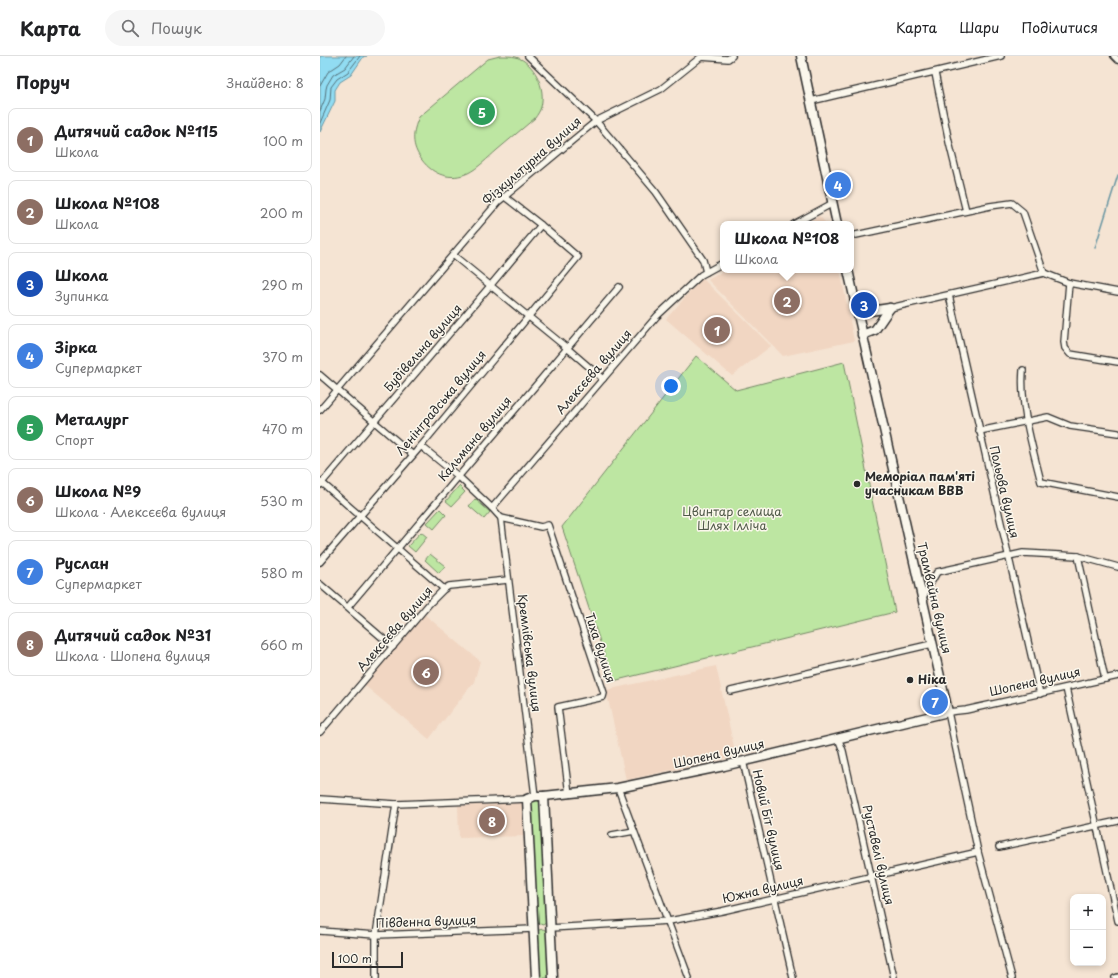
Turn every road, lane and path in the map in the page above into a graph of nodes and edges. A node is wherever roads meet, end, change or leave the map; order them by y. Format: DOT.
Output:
graph roads {
  1 [pos="528,56"];
  2 [pos="732,56"];
  3 [pos="801,56"];
  4 [pos="1002,56"];
  5 [pos="1114,56"];
  6 [pos="1118,60"];
  7 [pos="935,73"];
  8 [pos="811,101"];
  9 [pos="596,121"];
  10 [pos="504,197"];
  11 [pos="833,202"];
  12 [pos="966,212"];
  13 [pos="799,221"];
  14 [pos="836,221"];
  15 [pos="541,225"];
  16 [pos="856,235"];
  17 [pos="453,255"];
  18 [pos="720,265"];
  19 [pos="706,272"];
  20 [pos="849,273"];
  21 [pos="1044,274"];
  22 [pos="1069,283"];
  23 [pos="490,286"];
  24 [pos="619,287"];
  25 [pos="1118,292"];
  26 [pos="948,295"];
  27 [pos="890,308"];
  28 [pos="857,313"];
  29 [pos="528,316"];
  30 [pos="862,335"];
  31 [pos="567,348"];
  32 [pos="1118,362"];
  33 [pos="1023,370"];
  34 [pos="320,375"];
  35 [pos="603,379"];
  36 [pos="338,390"];
  37 [pos="320,410"];
  38 [pos="374,422"];
  39 [pos="1027,422"];
  40 [pos="979,431"];
  41 [pos="1118,433"];
  42 [pos="421,446"];
  43 [pos="413,455"];
  44 [pos="458,476"];
  45 [pos="321,483"];
  46 [pos="1118,497"];
  47 [pos="492,508"];
  48 [pos="360,516"];
  49 [pos="499,516"];
  50 [pos="398,548"];
  51 [pos="1008,555"];
  52 [pos="1078,556"];
  53 [pos="320,562"];
  54 [pos="1118,566"];
  55 [pos="508,580"];
  56 [pos="320,584"];
  57 [pos="444,589"];
  58 [pos="922,599"];
  59 [pos="348,607"];
  60 [pos="932,644"];
  61 [pos="393,647"];
  62 [pos="1118,676"];
  63 [pos="1105,679"];
  64 [pos="1066,688"];
  65 [pos="731,691"];
  66 [pos="1040,694"];
  67 [pos="948,712"];
  68 [pos="320,732"];
  69 [pos="838,738"];
  70 [pos="743,761"];
  71 [pos="618,788"];
  72 [pos="569,794"];
  73 [pos="544,796"];
  74 [pos="531,797"];
  75 [pos="320,798"];
  76 [pos="396,804"];
  77 [pos="1118,820"];
  78 [pos="1096,826"];
  79 [pos="634,831"];
  80 [pos="612,835"];
  81 [pos="999,847"];
  82 [pos="978,852"];
  83 [pos="871,876"];
  84 [pos="774,899"];
  85 [pos="669,921"];
  86 [pos="1118,921"];
  87 [pos="550,928"];
  88 [pos="533,929"];
  89 [pos="320,931"];
  90 [pos="376,935"];
  91 [pos="376,978"];
  92 [pos="536,978"];
  93 [pos="553,978"];
  94 [pos="689,978"];
  95 [pos="793,978"];
  96 [pos="894,978"];
  97 [pos="1012,978"];
  1 -- 9 [label="street"];
  2 -- 9 [label="street, Фiзкультурна вулиця"];
  3 -- 8 [label="street"];
  4 -- 7 [label="street"];
  5 -- 6 [label="street"];
  7 -- 8 [label="street"];
  7 -- 12 [label="street"];
  8 -- 11 [label="street"];
  9 -- 10 [label="street, Фiзкультурна вулиця"];
  9 -- 19 [label="street"];
  10 -- 15 [label="street"];
  10 -- 17 [label="street, Фiзкультурна вулиця"];
  11 -- 13 [label="street"];
  11 -- 14 [label="street"];
  12 -- 16 [label="street"];
  12 -- 21 [label="street"];
  15 -- 23 [label="street, Будівельна вулиця"];
  15 -- 29 [label="street, Ленінградська вулиця"];
  17 -- 23 [label="street"];
  17 -- 36 [label="street, Фiзкультурна вулиця"];
  18 -- 19 [label="street, Алексєєва вулиця"];
  19 -- 35 [label="street, Алексєєва вулиця"];
  20 -- 28 [label="street, Трамвайна вулиця"];
  21 -- 22 [label="street"];
  21 -- 26 [label="street"];
  22 -- 25 [label="street"];
  22 -- 32 [label="street"];
  23 -- 29 [label="street"];
  23 -- 38 [label="street, Будівельна вулиця"];
  24 -- 31 [label="street, Кальмана вулиця"];
  26 -- 27 [label="street"];
  26 -- 40 [label="street, Польова вулиця"];
  27 -- 28 [label="street"];
  27 -- 30 [label="street"];
  28 -- 30 [label="street, Трамвайна вулиця"];
  29 -- 31 [label="street"];
  29 -- 42 [label="street, Ленінградська вулиця"];
  30 -- 58 [label="street, Трамвайна вулиця"];
  31 -- 35 [label="street"];
  31 -- 44 [label="street, Кальмана вулиця"];
  33 -- 39 [label="street"];
  34 -- 36 [label="street"];
  35 -- 47 [label="street, Алексєєва вулиця"];
  36 -- 37 [label="street, Фiзкультурна вулиця"];
  36 -- 38 [label="street"];
  38 -- 43 [label="street"];
  38 -- 45 [label="street, Будівельна вулиця"];
  39 -- 40 [label="street"];
  39 -- 41 [label="street"];
  39 -- 46 [label="street"];
  40 -- 51 [label="street, Польова вулиця"];
  42 -- 43 [label="street, Ленінградська вулиця"];
  42 -- 44 [label="street"];
  43 -- 48 [label="street, Ленінградська вулиця"];
  44 -- 47 [label="street"];
  44 -- 50 [label="street, Кальмана вулиця"];
  45 -- 48 [label="street"];
  47 -- 49 [label="street"];
  48 -- 50 [label="street"];
  48 -- 53 [label="street, Ленінградська вулиця"];
  49 -- 55 [label="street, Кремлівська вулиця"];
  49 -- 72 [label="street, Тиха вулиця"];
  50 -- 57 [label="street"];
  50 -- 59 [label="street, Кальмана вулиця"];
  51 -- 52 [label="street"];
  51 -- 58 [label="street"];
  51 -- 66 [label="street, Польова вулиця"];
  52 -- 54 [label="street"];
  52 -- 63 [label="street"];
  55 -- 57 [label="street, Алексєєва вулиця"];
  55 -- 74 [label="street, Кремлівська вулиця"];
  56 -- 59 [label="street"];
  57 -- 61 [label="street, Алексєєва вулиця"];
  58 -- 60 [label="street, Трамвайна вулиця"];
  59 -- 61 [label="street"];
  60 -- 65 [label="street"];
  60 -- 67 [label="street, Трамвайна вулиця"];
  61 -- 68 [label="street, Алексєєва вулиця"];
  62 -- 63 [label="street, Шопена вулиця"];
  63 -- 64 [label="street, Шопена вулиця"];
  64 -- 66 [label="street, Шопена вулиця"];
  64 -- 78 [label="street"];
  66 -- 67 [label="street, Шопена вулиця"];
  67 -- 69 [label="street, Шопена вулиця"];
  67 -- 82 [label="street, Трамвайна вулиця"];
  69 -- 70 [label="street, Шопена вулиця"];
  69 -- 83 [label="street, Руставелі вулиця"];
  70 -- 71 [label="street, Шопена вулиця"];
  70 -- 84 [label="street, Новий Біт вулиця"];
  71 -- 72 [label="street, Шопена вулиця"];
  71 -- 79 [label="street"];
  72 -- 73 [label="street, Шопена вулиця"];
  73 -- 74 [label="street, Шопена вулиця"];
  73 -- 87 [label="street"];
  74 -- 76 [label="street, Шопена вулиця"];
  74 -- 88 [label="street, Кремлівська вулиця"];
  75 -- 76 [label="street, Шопена вулиця"];
  76 -- 90 [label="street"];
  77 -- 78 [label="street"];
  78 -- 81 [label="street"];
  78 -- 86 [label="street"];
  79 -- 80 [label="street"];
  79 -- 85 [label="street"];
  82 -- 83 [label="street, Южна вулиця"];
  82 -- 97 [label="street, Трамвайна вулиця"];
  83 -- 84 [label="street, Южна вулиця"];
  83 -- 96 [label="street, Руставелі вулиця"];
  84 -- 85 [label="street, Южна вулиця"];
  84 -- 95 [label="street, Новий Біт вулиця"];
  85 -- 87 [label="street, Южна вулиця"];
  85 -- 94 [label="street"];
  87 -- 93 [label="street"];
  88 -- 90 [label="street, Південна вулиця"];
  88 -- 92 [label="street, Кремлівська вулиця"];
  89 -- 90 [label="street, Південна вулиця"];
  90 -- 91 [label="street"];
}
